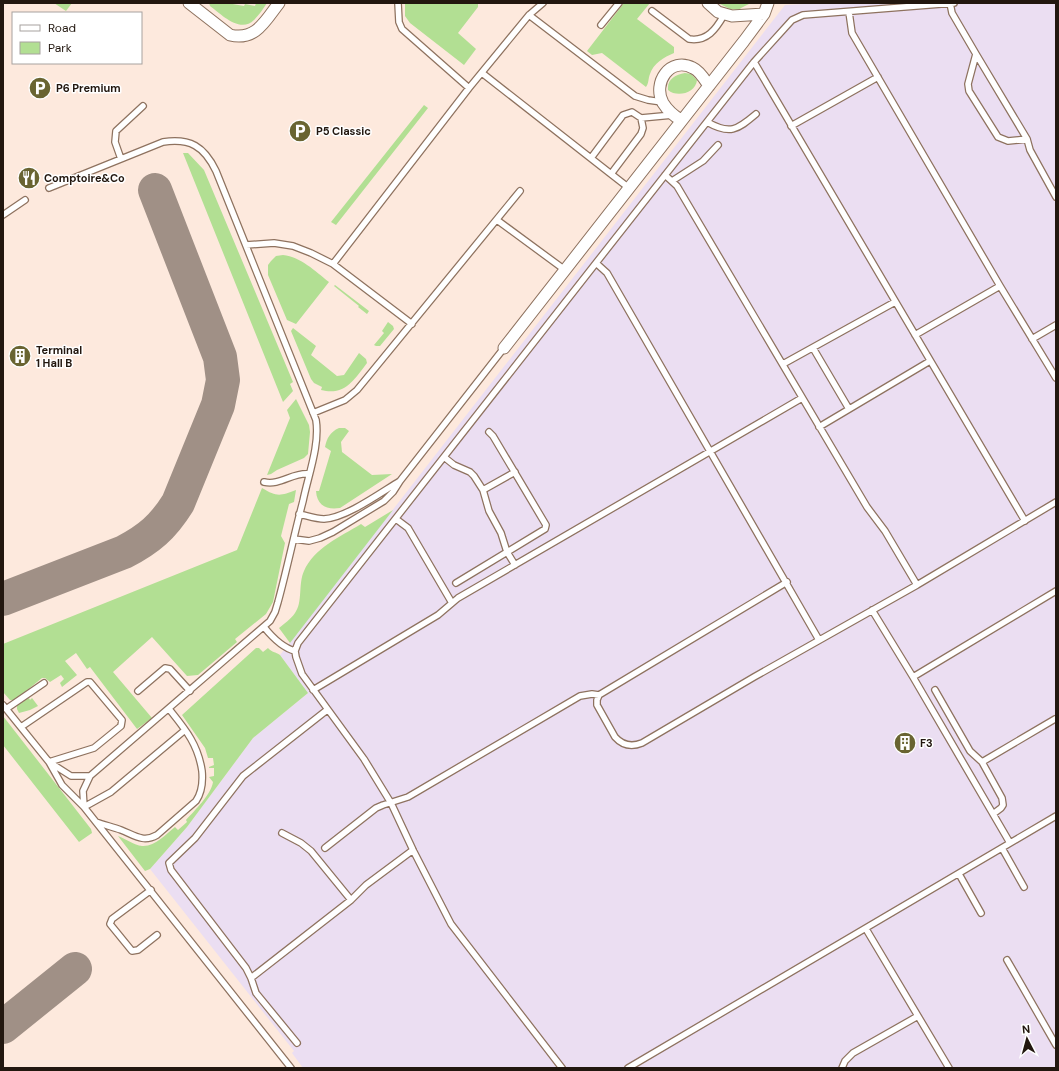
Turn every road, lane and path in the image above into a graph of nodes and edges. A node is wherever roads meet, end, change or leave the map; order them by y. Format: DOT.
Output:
graph roads {
  1 [pos="190,3"];
  2 [pos="279,3"];
  3 [pos="398,3"];
  4 [pos="543,3"];
  5 [pos="619,3"];
  6 [pos="708,3"];
  7 [pos="768,3"];
  8 [pos="950,3"];
  9 [pos="954,3"];
  10 [pos="652,11"];
  11 [pos="849,12"];
  12 [pos="764,14"];
  13 [pos="529,15"];
  14 [pos="724,15"];
  15 [pos="601,25"];
  16 [pos="976,54"];
  17 [pos="754,62"];
  18 [pos="482,73"];
  19 [pos="878,77"];
  20 [pos="709,86"];
  21 [pos="470,88"];
  22 [pos="663,102"];
  23 [pos="143,106"];
  24 [pos="756,114"];
  25 [pos="677,117"];
  26 [pos="641,118"];
  27 [pos="707,122"];
  28 [pos="791,126"];
  29 [pos="1027,139"];
  30 [pos="718,145"];
  31 [pos="591,158"];
  32 [pos="121,159"];
  33 [pos="611,174"];
  34 [pos="665,175"];
  35 [pos="672,181"];
  36 [pos="49,188"];
  37 [pos="629,188"];
  38 [pos="520,192"];
  39 [pos="1056,197"];
  40 [pos="25,200"];
  41 [pos="3,215"];
  42 [pos="497,220"];
  43 [pos="246,245"];
  44 [pos="596,263"];
  45 [pos="333,264"];
  46 [pos="565,270"];
  47 [pos="1000,286"];
  48 [pos="895,302"];
  49 [pos="412,324"];
  50 [pos="1056,325"];
  51 [pos="915,335"];
  52 [pos="1032,339"];
  53 [pos="504,348"];
  54 [pos="813,348"];
  55 [pos="930,361"];
  56 [pos="782,364"];
  57 [pos="1056,378"];
  58 [pos="802,398"];
  59 [pos="849,409"];
  60 [pos="313,413"];
  61 [pos="819,427"];
  62 [pos="489,432"];
  63 [pos="710,452"];
  64 [pos="444,457"];
  65 [pos="515,472"];
  66 [pos="309,474"];
  67 [pos="400,481"];
  68 [pos="264,482"];
  69 [pos="483,490"];
  70 [pos="1056,502"];
  71 [pos="300,514"];
  72 [pos="396,519"];
  73 [pos="1025,521"];
  74 [pos="294,539"];
  75 [pos="507,552"];
  76 [pos="515,565"];
  77 [pos="787,582"];
  78 [pos="456,583"];
  79 [pos="917,585"];
  80 [pos="1056,590"];
  81 [pos="452,603"];
  82 [pos="872,610"];
  83 [pos="264,627"];
  84 [pos="819,640"];
  85 [pos="296,651"];
  86 [pos="913,677"];
  87 [pos="44,683"];
  88 [pos="313,690"];
  89 [pos="935,690"];
  90 [pos="138,691"];
  91 [pos="190,691"];
  92 [pos="599,695"];
  93 [pos="5,707"];
  94 [pos="169,709"];
  95 [pos="327,710"];
  96 [pos="1055,719"];
  97 [pos="20,727"];
  98 [pos="185,730"];
  99 [pos="49,762"];
  100 [pos="982,762"];
  101 [pos="90,776"];
  102 [pos="391,803"];
  103 [pos="84,807"];
  104 [pos="992,814"];
  105 [pos="1056,816"];
  106 [pos="96,822"];
  107 [pos="282,833"];
  108 [pos="1010,843"];
  109 [pos="325,848"];
  110 [pos="1002,848"];
  111 [pos="413,850"];
  112 [pos="959,874"];
  113 [pos="1024,887"];
  114 [pos="151,890"];
  115 [pos="351,900"];
  116 [pos="981,912"];
  117 [pos="866,929"];
  118 [pos="157,935"];
  119 [pos="1007,960"];
  120 [pos="251,978"];
  121 [pos="918,1016"];
  122 [pos="297,1043"];
  123 [pos="1056,1045"];
  124 [pos="291,1068"];
  125 [pos="562,1068"];
  126 [pos="628,1068"];
  127 [pos="842,1068"];
  128 [pos="949,1068"];
  1 -- 2 [label="street"];
  3 -- 21 [label="lane"];
  4 -- 13 [label="lane"];
  5 -- 15 [label="lane"];
  6 -- 14 [label="street"];
  7 -- 12 [label="street"];
  8 -- 9 [label="lane"];
  8 -- 11 [label="lane"];
  8 -- 16 [label="lane"];
  10 -- 14 [label="lane"];
  11 -- 17 [label="lane"];
  11 -- 19 [label="lane"];
  12 -- 14 [label="street"];
  12 -- 20 [label="street"];
  13 -- 18 [label="lane"];
  13 -- 22 [label="lane"];
  16 -- 29 [label="lane"];
  16 -- 29 [label="lane"];
  17 -- 27 [label="lane"];
  17 -- 28 [label="lane"];
  18 -- 21 [label="lane"];
  18 -- 31 [label="lane"];
  19 -- 28 [label="lane"];
  19 -- 47 [label="lane"];
  20 -- 22 [label="street"];
  20 -- 25 [label="street"];
  21 -- 45 [label="lane"];
  22 -- 25 [label="street"];
  23 -- 32 [label="lane"];
  24 -- 27 [label="lane"];
  25 -- 26 [label="lane"];
  25 -- 37 [label="street"];
  26 -- 31 [label="lane"];
  26 -- 33 [label="lane"];
  27 -- 34 [label="lane"];
  28 -- 48 [label="lane"];
  29 -- 39 [label="lane"];
  30 -- 35 [label="lane"];
  31 -- 33 [label="lane"];
  32 -- 36 [label="lane"];
  32 -- 43 [label="lane"];
  33 -- 37 [label="lane"];
  34 -- 35 [label="lane"];
  34 -- 44 [label="lane"];
  35 -- 56 [label="lane"];
  37 -- 46 [label="street"];
  38 -- 42 [label="lane"];
  40 -- 41 [label="lane"];
  42 -- 46 [label="lane"];
  42 -- 49 [label="lane"];
  43 -- 45 [label="lane"];
  43 -- 60 [label="lane"];
  44 -- 63 [label="lane"];
  44 -- 64 [label="lane"];
  45 -- 49 [label="lane"];
  46 -- 53 [label="street"];
  47 -- 51 [label="lane"];
  47 -- 52 [label="lane"];
  48 -- 51 [label="lane"];
  48 -- 54 [label="lane"];
  49 -- 60 [label="lane"];
  50 -- 52 [label="lane"];
  51 -- 55 [label="lane"];
  52 -- 57 [label="lane"];
  53 -- 67 [label="lane"];
  54 -- 56 [label="lane"];
  54 -- 59 [label="lane"];
  55 -- 59 [label="lane"];
  55 -- 73 [label="lane"];
  56 -- 58 [label="lane"];
  58 -- 61 [label="lane"];
  58 -- 63 [label="lane"];
  59 -- 61 [label="lane"];
  60 -- 66 [label="lane"];
  61 -- 79 [label="lane"];
  62 -- 65 [label="lane"];
  63 -- 76 [label="lane"];
  63 -- 77 [label="lane"];
  64 -- 69 [label="lane"];
  64 -- 72 [label="lane"];
  65 -- 69 [label="lane"];
  65 -- 75 [label="lane"];
  66 -- 68 [label="lane"];
  66 -- 71 [label="lane"];
  67 -- 71 [label="lane"];
  67 -- 74 [label="lane"];
  69 -- 75 [label="lane"];
  70 -- 73 [label="lane"];
  71 -- 74 [label="lane"];
  72 -- 81 [label="lane"];
  72 -- 85 [label="lane"];
  73 -- 79 [label="lane"];
  74 -- 83 [label="lane"];
  75 -- 76 [label="lane"];
  75 -- 78 [label="lane"];
  76 -- 81 [label="lane"];
  77 -- 84 [label="lane"];
  77 -- 92 [label="lane"];
  79 -- 82 [label="lane"];
  80 -- 86 [label="lane"];
  81 -- 88 [label="lane"];
  82 -- 84 [label="lane"];
  82 -- 86 [label="lane"];
  83 -- 85 [label="lane"];
  83 -- 91 [label="lane"];
  84 -- 92 [label="lane"];
  85 -- 88 [label="lane"];
  86 -- 104 [label="lane"];
  87 -- 93 [label="lane"];
  88 -- 95 [label="lane"];
  89 -- 100 [label="lane"];
  90 -- 91 [label="lane"];
  91 -- 94 [label="lane"];
  92 -- 102 [label="lane"];
  93 -- 97 [label="lane"];
  94 -- 98 [label="lane"];
  94 -- 101 [label="lane"];
  95 -- 102 [label="lane"];
  95 -- 120 [label="lane"];
  96 -- 100 [label="lane"];
  97 -- 99 [label="lane"];
  97 -- 99 [label="lane"];
  98 -- 103 [label="lane"];
  98 -- 106 [label="lane"];
  99 -- 101 [label="lane"];
  99 -- 103 [label="lane"];
  100 -- 104 [label="lane"];
  101 -- 103 [label="lane"];
  102 -- 109 [label="lane"];
  102 -- 111 [label="lane"];
  103 -- 106 [label="lane"];
  104 -- 108 [label="lane"];
  105 -- 108 [label="lane"];
  106 -- 114 [label="lane"];
  107 -- 115 [label="lane"];
  108 -- 110 [label="lane"];
  110 -- 112 [label="lane"];
  110 -- 113 [label="lane"];
  111 -- 115 [label="lane"];
  111 -- 125 [label="lane"];
  112 -- 116 [label="lane"];
  112 -- 117 [label="lane"];
  114 -- 118 [label="lane"];
  114 -- 124 [label="lane"];
  115 -- 120 [label="lane"];
  117 -- 121 [label="lane"];
  117 -- 126 [label="lane"];
  119 -- 123 [label="lane"];
  120 -- 122 [label="lane"];
  121 -- 127 [label="lane"];
  121 -- 128 [label="lane"];
}
